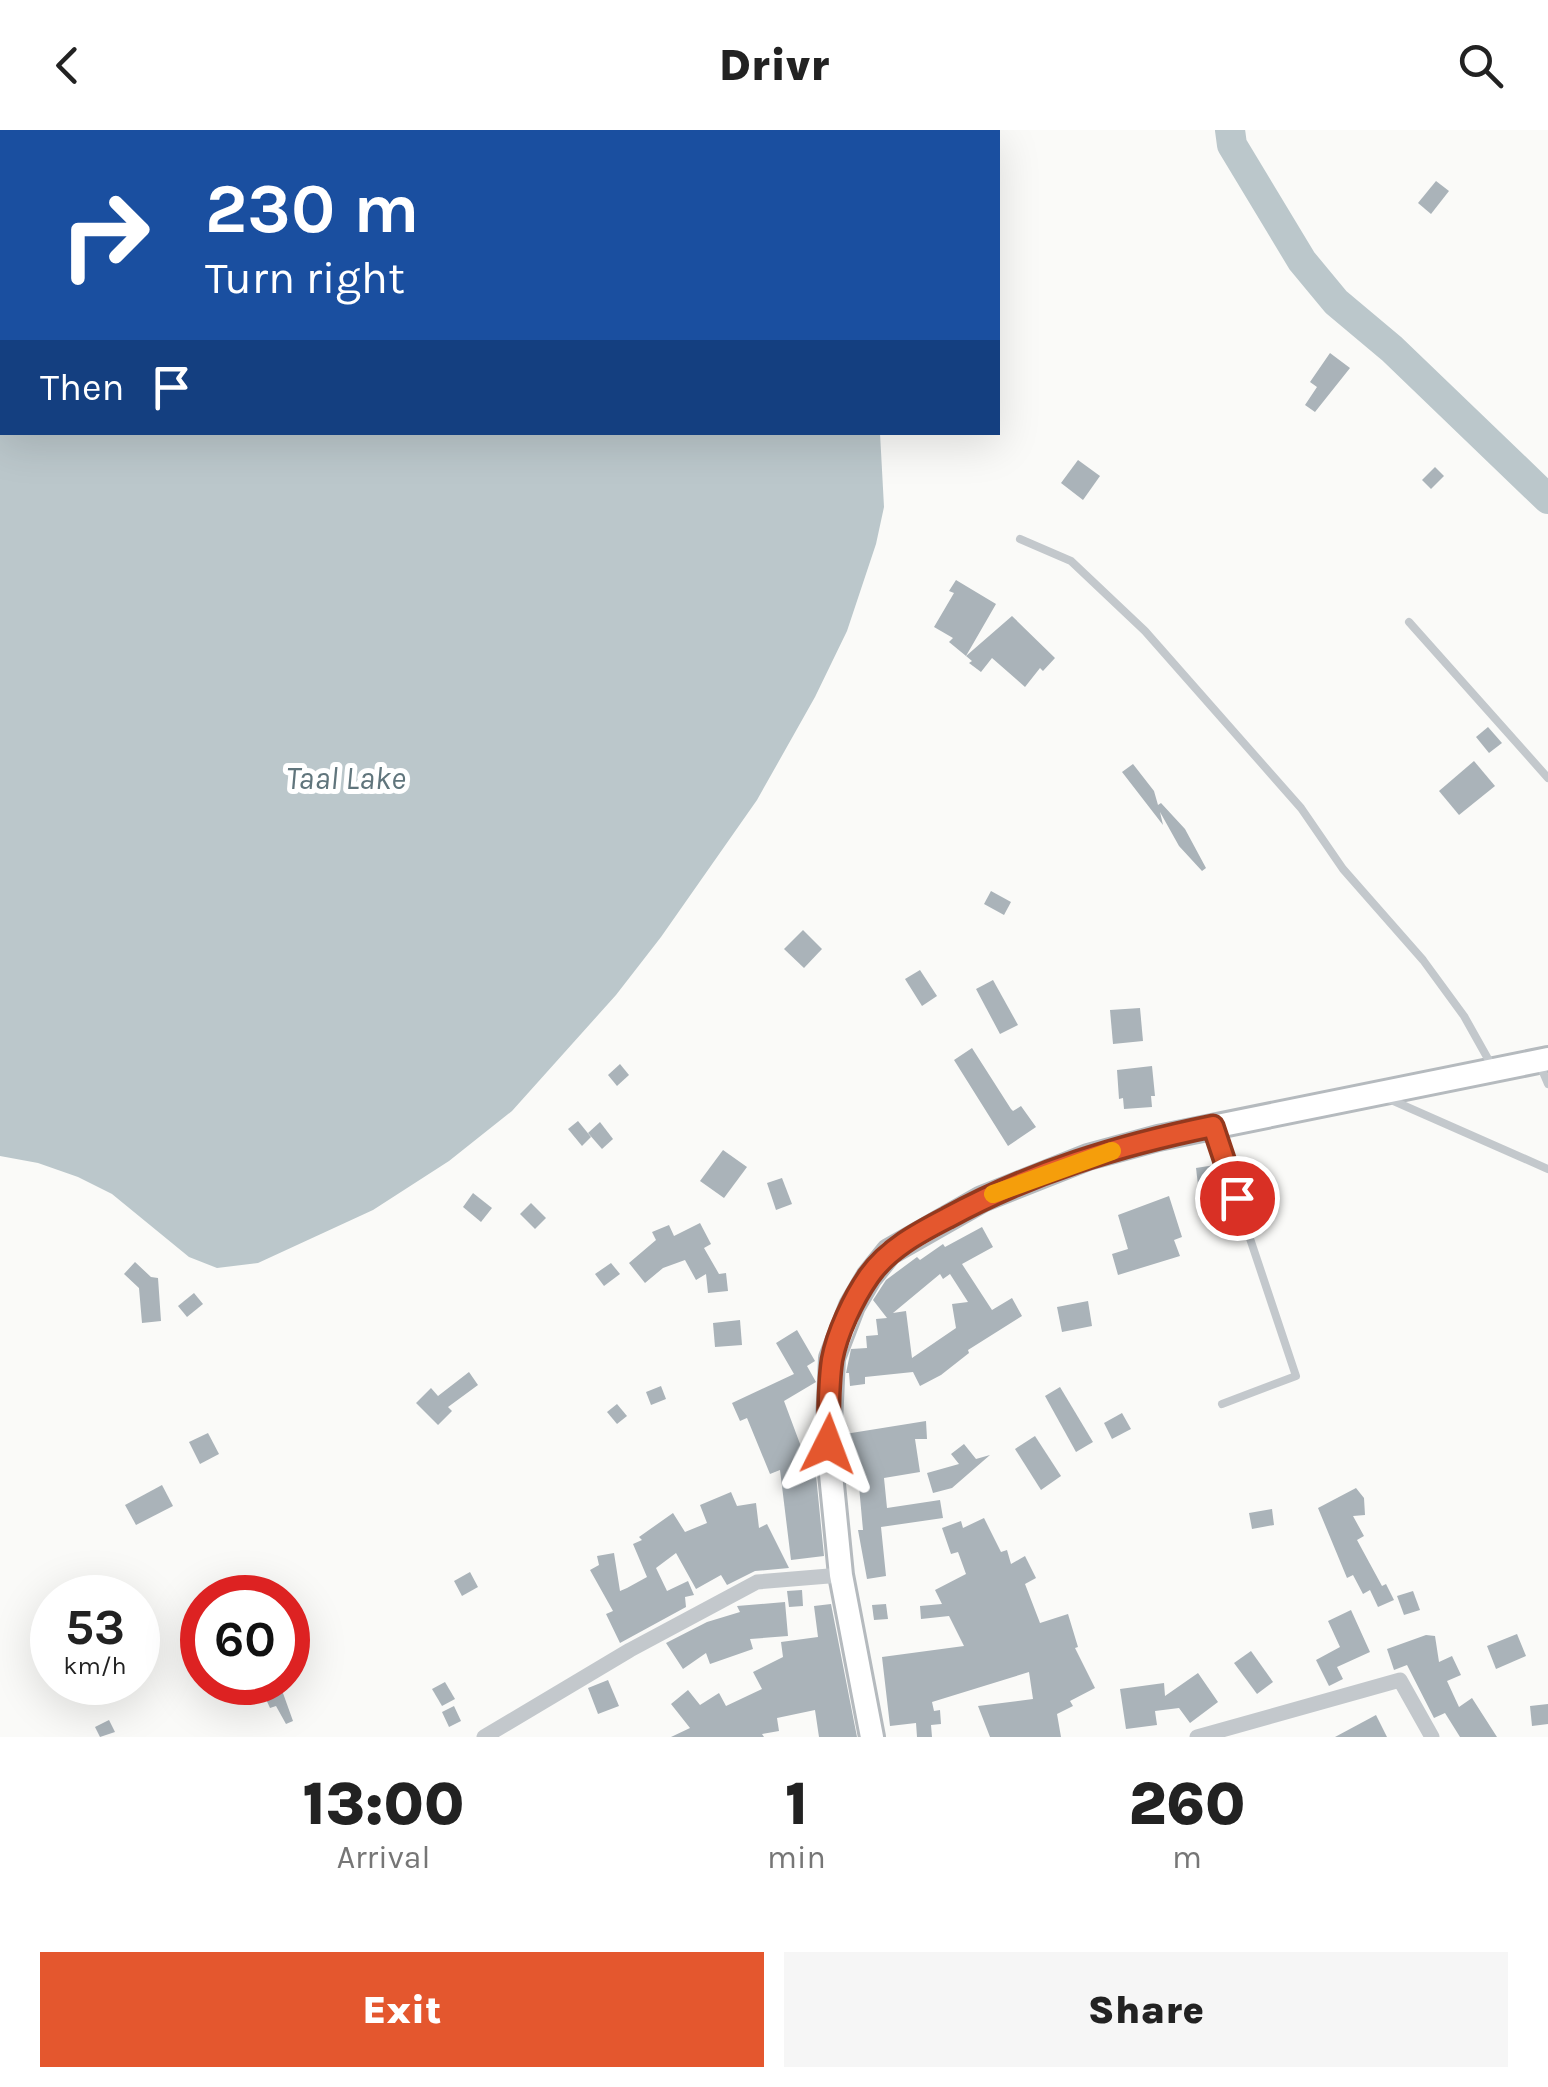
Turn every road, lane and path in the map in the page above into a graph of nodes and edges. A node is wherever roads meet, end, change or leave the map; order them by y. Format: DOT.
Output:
graph roads {
  1 [pos="1020,539"];
  2 [pos="1409,622"];
  3 [pos="1548,778"];
  4 [pos="1543,1060"];
  5 [pos="1494,1070"];
  6 [pos="1548,1084"];
  7 [pos="1376,1094"];
  8 [pos="1213,1126"];
  9 [pos="1548,1169"];
  10 [pos="1222,1404"];
  11 [pos="841,1575"];
  12 [pos="484,1737"];
  13 [pos="872,1737"];
  14 [pos="1196,1737"];
  15 [pos="1432,1737"];
  1 -- 5 [label="lane"];
  2 -- 3 [label="lane"];
  4 -- 5 [label="main road"];
  4 -- 6 [label="lane"];
  5 -- 7 [label="main road"];
  7 -- 8 [label="main road"];
  7 -- 9 [label="lane"];
  8 -- 10 [label="lane"];
  8 -- 11 [label="main road"];
  11 -- 12 [label="street"];
  11 -- 13 [label="main road"];
  14 -- 15 [label="street"];
}
